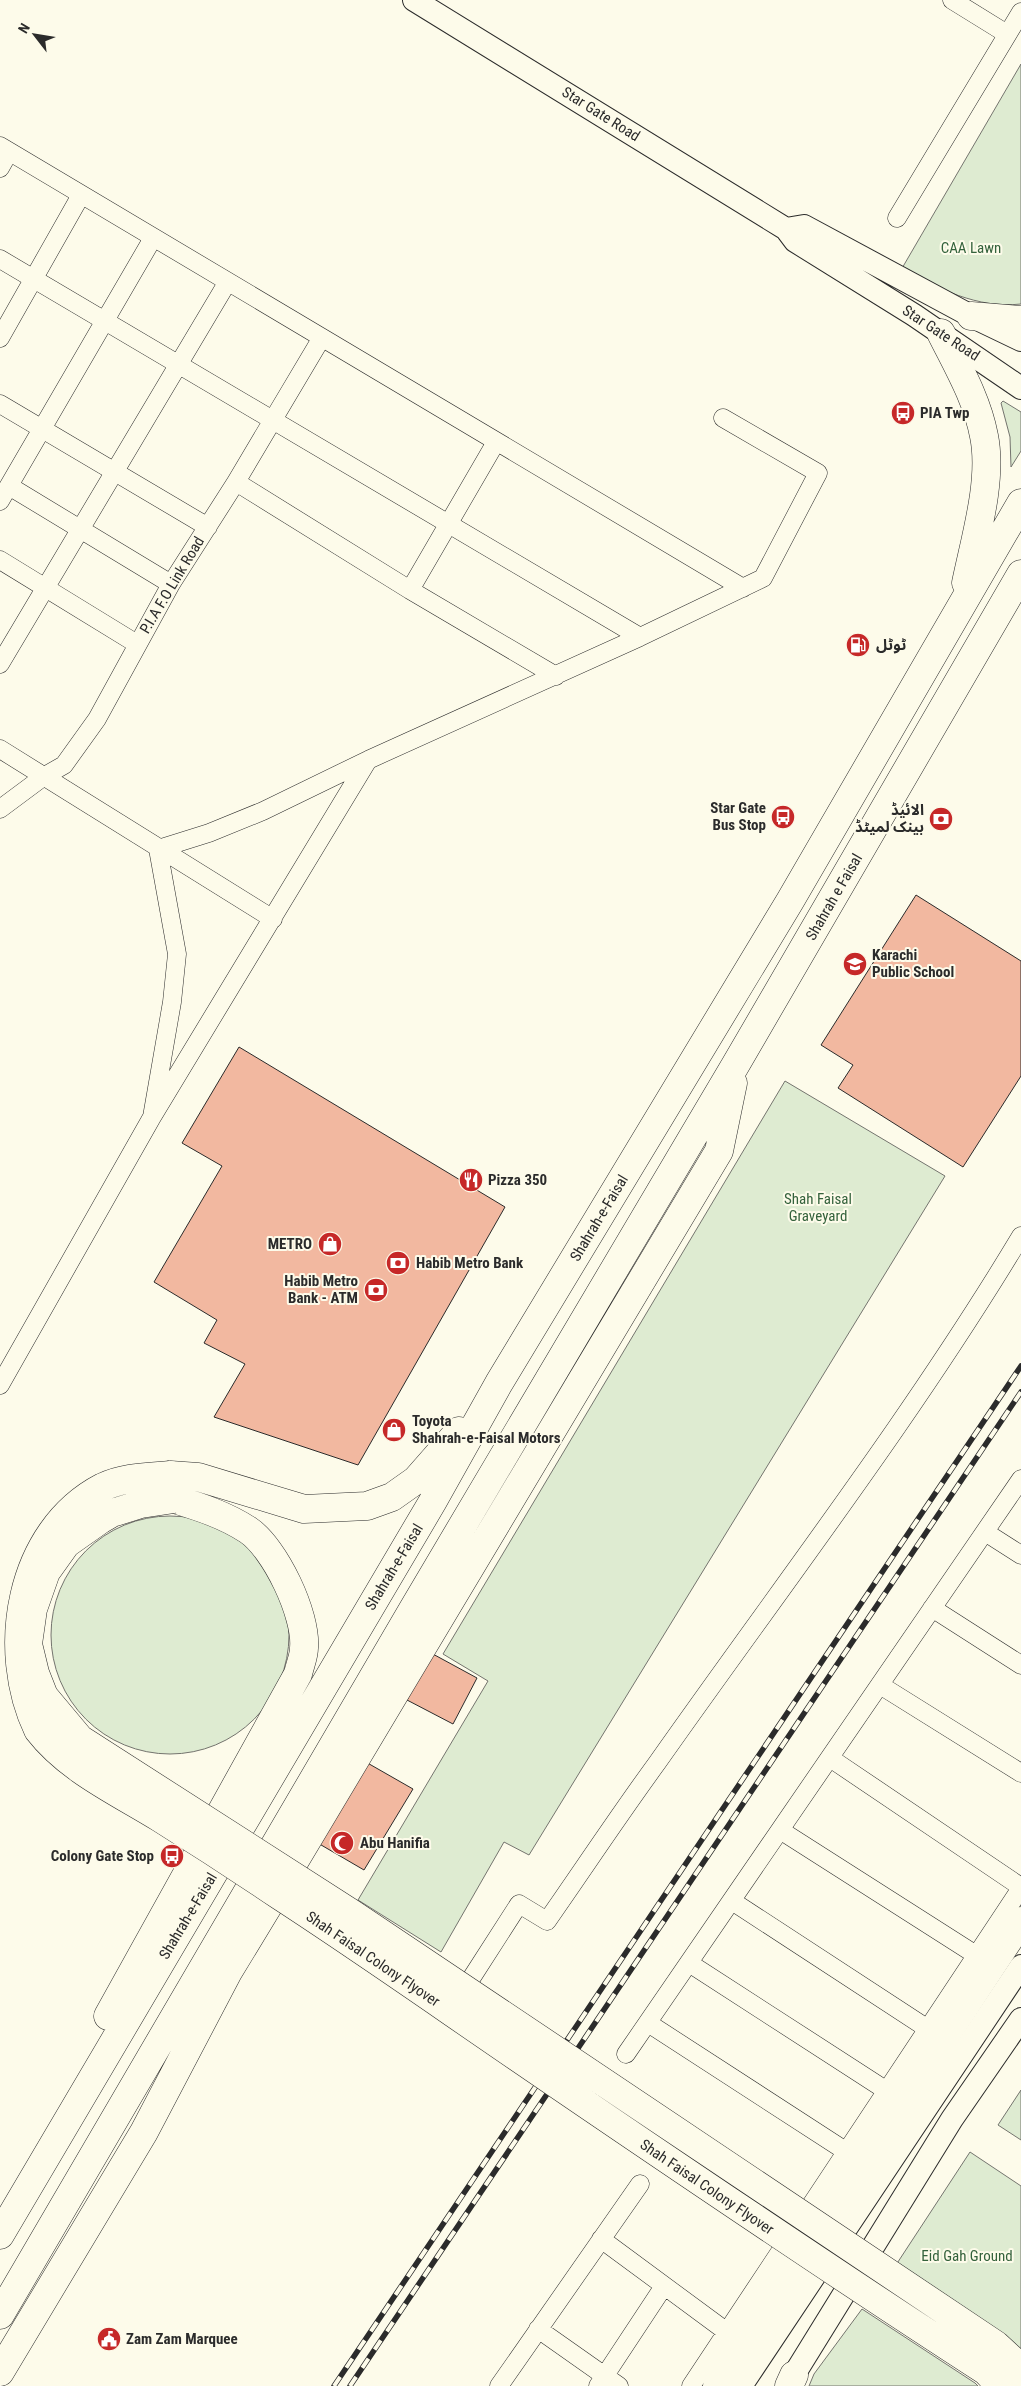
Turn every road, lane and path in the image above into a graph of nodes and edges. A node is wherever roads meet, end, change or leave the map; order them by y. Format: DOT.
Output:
graph roads {
  1 [pos="414,0"];
  2 [pos="952,0"];
  3 [pos="1021,12"];
  4 [pos="1007,34"];
  5 [pos="5,149"];
  6 [pos="0,168"];
  7 [pos="81,195"];
  8 [pos="897,218"];
  9 [pos="786,229"];
  10 [pos="153,238"];
  11 [pos="0,259"];
  12 [pos="34,278"];
  13 [pos="228,282"];
  14 [pos="971,316"];
  15 [pos="1021,320"];
  16 [pos="105,321"];
  17 [pos="941,333"];
  18 [pos="0,338"];
  19 [pos="321,339"];
  20 [pos="1021,340"];
  21 [pos="178,364"];
  22 [pos="1021,388"];
  23 [pos="0,404"];
  24 [pos="724,418"];
  25 [pos="272,422"];
  26 [pos="42,428"];
  27 [pos="496,442"];
  28 [pos="115,471"];
  29 [pos="236,482"];
  30 [pos="9,486"];
  31 [pos="0,501"];
  32 [pos="1021,503"];
  33 [pos="448,524"];
  34 [pos="208,526"];
  35 [pos="80,529"];
  36 [pos="0,560"];
  37 [pos="1021,574"];
  38 [pos="171,584"];
  39 [pos="46,587"];
  40 [pos="743,588"];
  41 [pos="410,590"];
  42 [pos="963,604"];
  43 [pos="640,638"];
  44 [pos="137,644"];
  45 [pos="0,664"];
  46 [pos="556,676"];
  47 [pos="0,749"];
  48 [pos="368,760"];
  49 [pos="43,777"];
  50 [pos="0,809"];
  51 [pos="158,848"];
  52 [pos="273,919"];
  53 [pos="736,1064"];
  54 [pos="152,1117"];
  55 [pos="1021,1236"];
  56 [pos="5,1366"];
  57 [pos="499,1383"];
  58 [pos="0,1385"];
  59 [pos="1021,1479"];
  60 [pos="172,1487"];
  61 [pos="985,1532"];
  62 [pos="1021,1556"];
  63 [pos="932,1608"];
  64 [pos="1021,1665"];
  65 [pos="880,1685"];
  66 [pos="830,1758"];
  67 [pos="1021,1773"];
  68 [pos="780,1830"];
  69 [pos="282,1883"];
  70 [pos="1021,1888"];
  71 [pos="732,1901"];
  72 [pos="1021,1921"];
  73 [pos="976,1955"];
  74 [pos="689,1963"];
  75 [pos="1021,1966"];
  76 [pos="465,1988"];
  77 [pos="1021,2019"];
  78 [pos="648,2023"];
  79 [pos="928,2029"];
  80 [pos="626,2054"];
  81 [pos="887,2091"];
  82 [pos="847,2152"];
  83 [pos="640,2184"];
  84 [pos="0,2221"];
  85 [pos="819,2228"];
  86 [pos="0,2235"];
  87 [pos="601,2240"];
  88 [pos="804,2254"];
  89 [pos="664,2286"];
  90 [pos="0,2315"];
  91 [pos="538,2329"];
  92 [pos="727,2332"];
  93 [pos="1021,2368"];
  94 [pos="0,2372"];
  95 [pos="601,2381"];
  96 [pos="790,2382"];
  97 [pos="499,2386"];
  98 [pos="619,2386"];
  99 [pos="691,2386"];
  100 [pos="717,2386"];
  101 [pos="741,2386"];
  102 [pos="1000,2386"];
  1 -- 9 [label="street, Star Gate Road"];
  2 -- 4 [label="street"];
  3 -- 4 [label="street"];
  4 -- 8 [label="street"];
  5 -- 6 [label="street"];
  5 -- 7 [label="street"];
  7 -- 10 [label="street"];
  7 -- 12 [label="street"];
  9 -- 14 [label="street, Star Gate Road"];
  9 -- 17 [label="street, Star Gate Road"];
  10 -- 13 [label="street"];
  10 -- 16 [label="street"];
  11 -- 12 [label="street"];
  12 -- 16 [label="street"];
  12 -- 18 [label="street"];
  13 -- 19 [label="street"];
  13 -- 21 [label="street"];
  14 -- 15 [label="main road"];
  14 -- 20 [label="street, Star Gate Road"];
  16 -- 21 [label="street"];
  16 -- 26 [label="street"];
  17 -- 22 [label="street, Star Gate Road"];
  17 -- 42 [label="main road"];
  19 -- 25 [label="street, P.I.A F.O Link Road"];
  19 -- 27 [label="street"];
  21 -- 25 [label="street"];
  21 -- 28 [label="street"];
  23 -- 26 [label="street"];
  24 -- 40 [label="street"];
  25 -- 29 [label="street, P.I.A F.O Link Road"];
  25 -- 33 [label="street"];
  26 -- 28 [label="street"];
  26 -- 30 [label="street"];
  27 -- 33 [label="street"];
  27 -- 40 [label="street"];
  28 -- 34 [label="street"];
  28 -- 35 [label="street"];
  29 -- 34 [label="street, P.I.A F.O Link Road"];
  29 -- 41 [label="street"];
  30 -- 31 [label="street"];
  30 -- 35 [label="street"];
  32 -- 42 [label="main road"];
  33 -- 41 [label="street"];
  33 -- 43 [label="street"];
  34 -- 38 [label="street, P.I.A F.O Link Road"];
  35 -- 38 [label="street"];
  35 -- 39 [label="street"];
  36 -- 39 [label="street"];
  37 -- 53 [label="main road, Shahrah e Faisal"];
  38 -- 44 [label="street, P.I.A F.O Link Road"];
  39 -- 44 [label="street"];
  39 -- 45 [label="street"];
  40 -- 43 [label="street"];
  41 -- 46 [label="street"];
  42 -- 57 [label="main road, Shahrah-e-Faisal"];
  43 -- 46 [label="street"];
  44 -- 49 [label="street, P.I.A F.O Link Road"];
  46 -- 48 [label="street"];
  47 -- 49 [label="street"];
  48 -- 51 [label="street"];
  48 -- 52 [label="street"];
  49 -- 50 [label="street, P.I.A F.O Link Road"];
  49 -- 51 [label="street"];
  51 -- 52 [label="street"];
  51 -- 54 [label="street"];
  52 -- 54 [label="street"];
  53 -- 69 [label="main road"];
  53 -- 90 [label="main road"];
  54 -- 56 [label="street"];
  55 -- 76 [label="street"];
  56 -- 58 [label="street"];
  57 -- 60 [label="main road, Shah Faisal Colony Flyover"];
  57 -- 86 [label="main road, Shahrah-e-Faisal"];
  59 -- 61 [label="street"];
  60 -- 69 [label="main road, Shah Faisal Colony Flyover, bridge"];
  60 -- 84 [label="main road"];
  61 -- 62 [label="street"];
  61 -- 63 [label="street"];
  63 -- 64 [label="street"];
  63 -- 65 [label="street"];
  65 -- 66 [label="street"];
  65 -- 67 [label="street"];
  66 -- 68 [label="street"];
  66 -- 70 [label="street"];
  68 -- 71 [label="street"];
  68 -- 73 [label="street"];
  69 -- 76 [label="main road, Shah Faisal Colony Flyover, bridge"];
  69 -- 88 [label="main road, Shah Faisal Colony Flyover, bridge"];
  69 -- 94 [label="main road"];
  70 -- 73 [label="street"];
  71 -- 74 [label="street"];
  71 -- 79 [label="street"];
  72 -- 85 [label="main road"];
  73 -- 79 [label="street"];
  74 -- 78 [label="street"];
  74 -- 81 [label="street"];
  75 -- 101 [label="street"];
  76 -- 85 [label="main road, Shah Faisal Colony Flyover, bridge"];
  77 -- 96 [label="street"];
  78 -- 80 [label="street"];
  78 -- 82 [label="street"];
  79 -- 81 [label="street"];
  81 -- 82 [label="street"];
  82 -- 92 [label="street"];
  83 -- 87 [label="street"];
  85 -- 93 [label="main road, Shah Faisal Colony Flyover, bridge"];
  87 -- 89 [label="street"];
  87 -- 91 [label="street"];
  88 -- 100 [label="main road"];
  88 -- 102 [label="main road, Shah Faisal Colony Flyover, bridge"];
  89 -- 92 [label="street"];
  89 -- 95 [label="street"];
  91 -- 95 [label="street"];
  91 -- 97 [label="street"];
  92 -- 99 [label="street"];
  95 -- 98 [label="street"];
}
